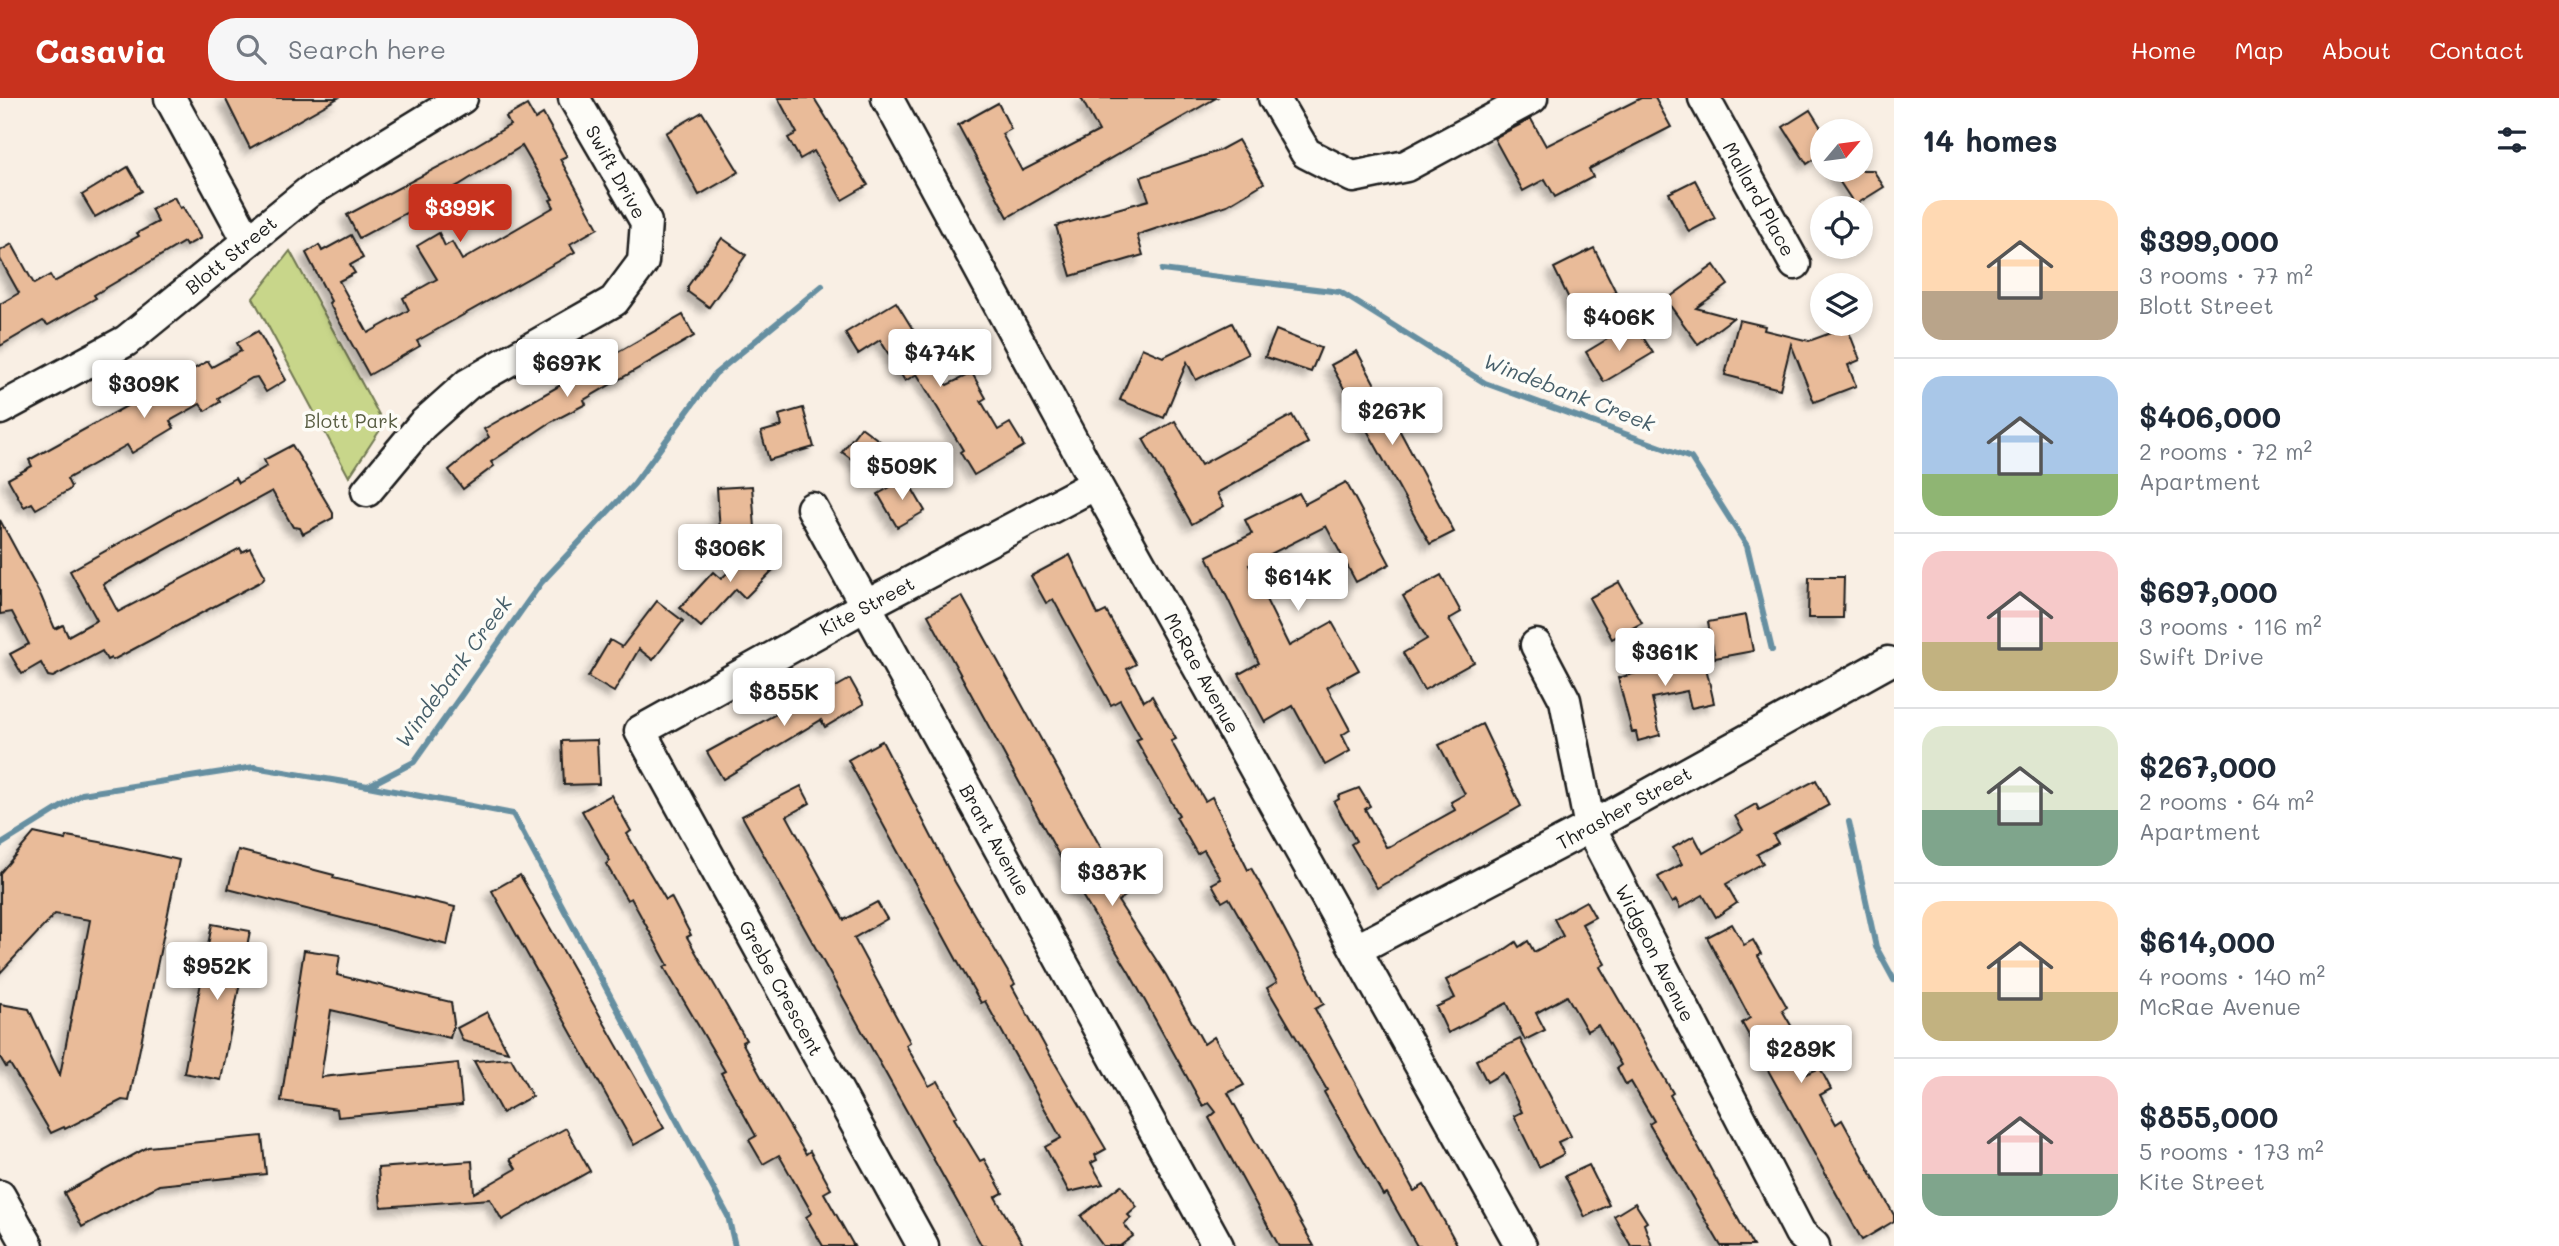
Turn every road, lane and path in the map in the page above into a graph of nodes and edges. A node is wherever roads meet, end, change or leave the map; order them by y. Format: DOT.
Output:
graph roads {
  1 [pos="170,98"];
  2 [pos="462,98"];
  3 [pos="574,98"];
  4 [pos="887,98"];
  5 [pos="1274,98"];
  6 [pos="1532,98"];
  7 [pos="1704,98"];
  8 [pos="248,241"];
  9 [pos="1795,264"];
  10 [pos="0,410"];
  11 [pos="1096,484"];
  12 [pos="367,492"];
  13 [pos="812,508"];
  14 [pos="867,605"];
  15 [pos="1536,645"];
  16 [pos="1888,662"];
  17 [pos="640,731"];
  18 [pos="1590,827"];
  19 [pos="1357,949"];
  20 [pos="0,1196"];
  21 [pos="28,1246"];
  22 [pos="923,1246"];
  23 [pos="1218,1246"];
  24 [pos="1521,1246"];
  25 [pos="1814,1246"];
  1 -- 8 [label="street"];
  2 -- 8 [label="street, Blott Street"];
  3 -- 12 [label="street, Swift Drive"];
  4 -- 11 [label="street, McRae Avenue"];
  5 -- 6 [label="street"];
  7 -- 9 [label="street, Mallard Place"];
  8 -- 10 [label="street, Blott Street"];
  11 -- 14 [label="street, Kite Street"];
  11 -- 19 [label="street, McRae Avenue"];
  13 -- 14 [label="street, Brant Avenue"];
  14 -- 17 [label="street, Kite Street"];
  14 -- 23 [label="street, Brant Avenue"];
  15 -- 18 [label="street, Widgeon Avenue"];
  16 -- 18 [label="street, Thrasher Street"];
  17 -- 22 [label="street, Grebe Crescent"];
  18 -- 19 [label="street, Thrasher Street"];
  18 -- 25 [label="street, Widgeon Avenue"];
  19 -- 24 [label="street, McRae Avenue"];
  20 -- 21 [label="street"];
}
